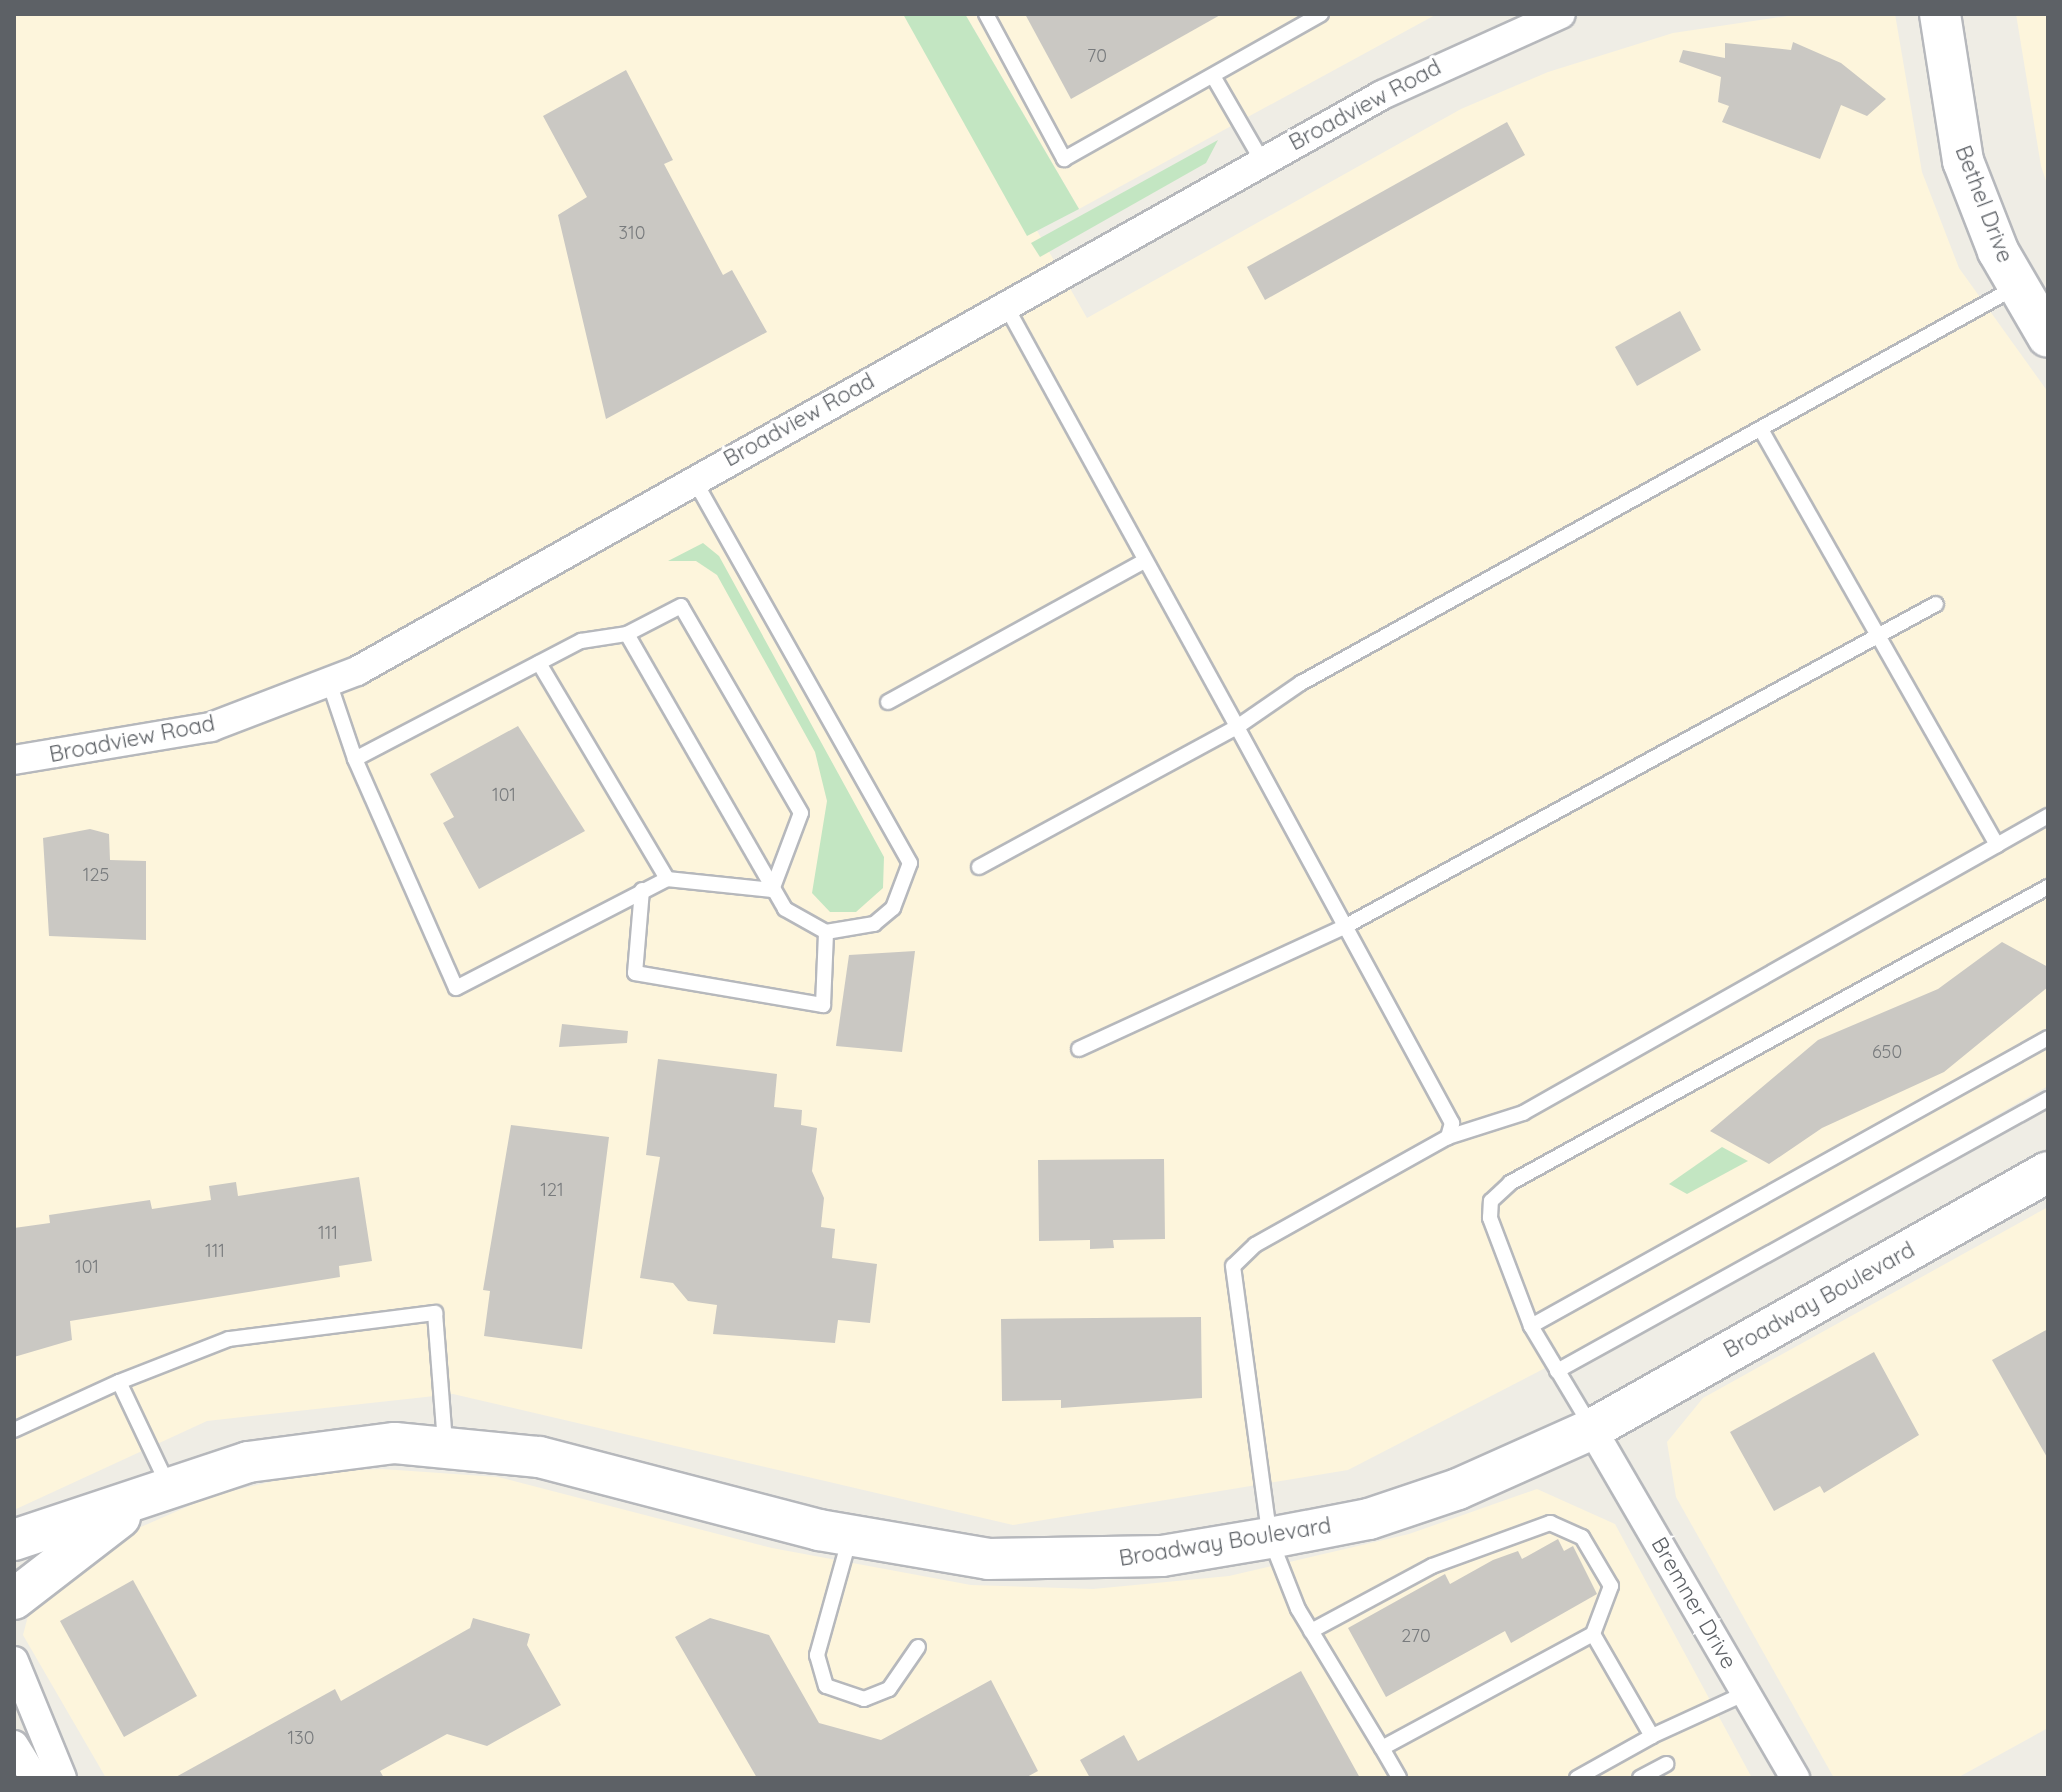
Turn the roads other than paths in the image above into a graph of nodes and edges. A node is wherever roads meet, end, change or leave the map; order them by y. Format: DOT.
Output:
graph roads {
  1 [pos="986,14"];
  2 [pos="1321,14"];
  3 [pos="1561,14"];
  4 [pos="1940,14"];
  5 [pos="1213,76"];
  6 [pos="1262,161"];
  7 [pos="2018,287"];
  8 [pos="1006,306"];
  9 [pos="2048,337"];
  10 [pos="1761,429"];
  11 [pos="693,478"];
  12 [pos="1144,561"];
  13 [pos="1936,604"];
  14 [pos="627,634"];
  15 [pos="1880,635"];
  16 [pos="539,663"];
  17 [pos="329,682"];
  18 [pos="888,702"];
  19 [pos="1237,727"];
  20 [pos="355,759"];
  21 [pos="14,760"];
  22 [pos="2048,816"];
  23 [pos="1997,845"];
  24 [pos="979,867"];
  25 [pos="667,879"];
  26 [pos="2048,887"];
  27 [pos="642,890"];
  28 [pos="772,890"];
  29 [pos="1346,926"];
  30 [pos="826,932"];
  31 [pos="2048,1038"];
  32 [pos="1079,1049"];
  33 [pos="2048,1099"];
  34 [pos="1448,1137"];
  35 [pos="2048,1172"];
  36 [pos="1531,1326"];
  37 [pos="1557,1371"];
  38 [pos="119,1382"];
  39 [pos="1592,1429"];
  40 [pos="14,1430"];
  41 [pos="445,1443"];
  42 [pos="157,1492"];
  43 [pos="850,1536"];
  44 [pos="1270,1538"];
  45 [pos="14,1540"];
  46 [pos="14,1599"];
  47 [pos="1311,1631"];
  48 [pos="1593,1634"];
  49 [pos="918,1647"];
  50 [pos="14,1661"];
  51 [pos="1746,1693"];
  52 [pos="1652,1736"];
  53 [pos="14,1745"];
  54 [pos="1382,1748"];
  55 [pos="1666,1764"];
  56 [pos="35,1778"];
  57 [pos="62,1778"];
  58 [pos="1399,1778"];
  59 [pos="1577,1778"];
  60 [pos="1640,1778"];
  61 [pos="1795,1778"];
  1 -- 5 [label="lane"];
  2 -- 5 [label="lane"];
  3 -- 6 [label="street, Broadview Road"];
  4 -- 7 [label="street, Bethel Drive"];
  5 -- 6 [label="lane"];
  6 -- 8 [label="street, Broadview Road"];
  7 -- 9 [label="street, Bethel Drive"];
  7 -- 10 [label="lane"];
  8 -- 11 [label="street, Broadview Road"];
  8 -- 12 [label="lane"];
  10 -- 15 [label="lane"];
  10 -- 19 [label="lane"];
  11 -- 17 [label="street, Broadview Road"];
  11 -- 30 [label="lane"];
  12 -- 18 [label="lane"];
  12 -- 19 [label="lane"];
  13 -- 15 [label="lane"];
  14 -- 16 [label="lane"];
  14 -- 28 [label="lane"];
  14 -- 28 [label="lane"];
  15 -- 23 [label="lane"];
  15 -- 29 [label="lane"];
  16 -- 20 [label="lane"];
  16 -- 25 [label="lane"];
  17 -- 20 [label="lane"];
  17 -- 21 [label="street, Broadview Road"];
  19 -- 24 [label="lane"];
  19 -- 29 [label="lane"];
  20 -- 27 [label="lane"];
  22 -- 23 [label="lane"];
  23 -- 34 [label="lane"];
  25 -- 27 [label="lane"];
  25 -- 28 [label="lane"];
  26 -- 36 [label="lane"];
  27 -- 30 [label="lane"];
  28 -- 30 [label="lane"];
  29 -- 32 [label="lane"];
  29 -- 34 [label="lane"];
  31 -- 36 [label="lane"];
  33 -- 37 [label="lane"];
  34 -- 44 [label="lane"];
  35 -- 39 [label="street, Broadway Boulevard"];
  36 -- 37 [label="lane"];
  37 -- 39 [label="lane"];
  38 -- 40 [label="lane"];
  38 -- 41 [label="lane"];
  38 -- 42 [label="lane"];
  39 -- 44 [label="street, Broadway Boulevard"];
  39 -- 51 [label="street, Bremner Drive"];
  41 -- 42 [label="street, Broadway Boulevard"];
  41 -- 43 [label="street, Broadway Boulevard"];
  42 -- 45 [label="street, Broadway Boulevard"];
  42 -- 46 [label="street, Broadway Boulevard"];
  43 -- 44 [label="street, Broadway Boulevard"];
  43 -- 49 [label="lane"];
  44 -- 47 [label="lane"];
  47 -- 48 [label="lane"];
  47 -- 54 [label="lane"];
  48 -- 52 [label="lane"];
  48 -- 54 [label="lane"];
  50 -- 57 [label="street"];
  51 -- 52 [label="lane"];
  51 -- 61 [label="street, Bremner Drive"];
  52 -- 59 [label="lane"];
  53 -- 56 [label="street"];
  54 -- 58 [label="lane"];
  55 -- 60 [label="lane"];
}
